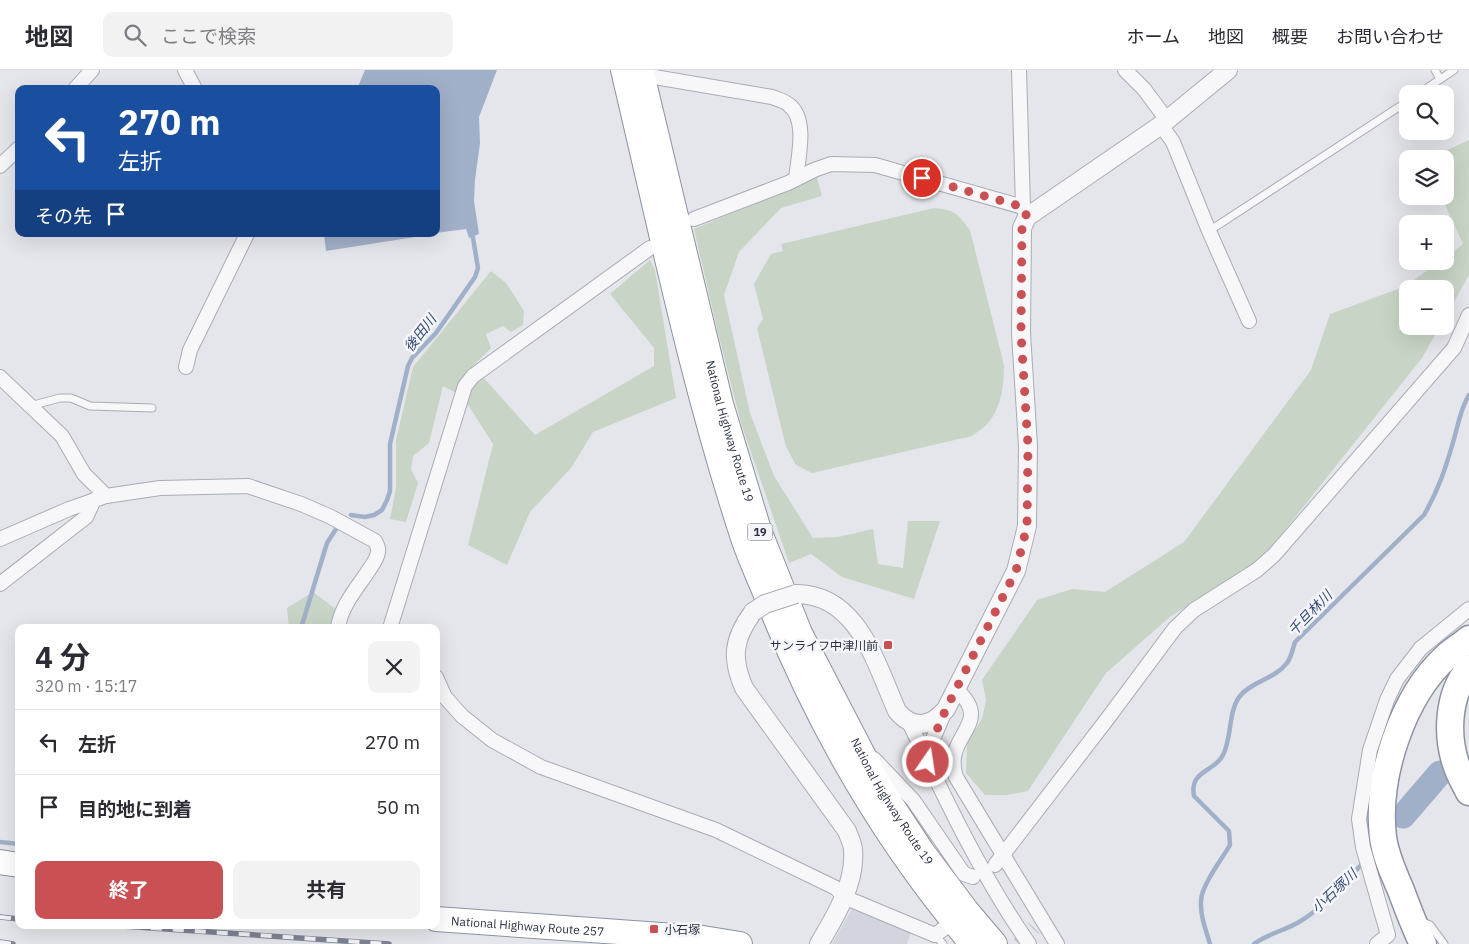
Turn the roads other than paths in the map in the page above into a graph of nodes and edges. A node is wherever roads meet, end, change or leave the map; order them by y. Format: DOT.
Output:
graph roads {
  1 [pos="92,70"];
  2 [pos="185,70"];
  3 [pos="1019,70"];
  4 [pos="1125,70"];
  5 [pos="1228,70"];
  6 [pos="1434,70"];
  7 [pos="1454,70"];
  8 [pos="648,73"];
  9 [pos="1440,79"];
  10 [pos="78,85"];
  11 [pos="193,85"];
  12 [pos="1431,85"];
  13 [pos="1399,107"];
  14 [pos="1164,122"];
  15 [pos="15,152"];
  16 [pos="0,166"];
  17 [pos="796,179"];
  18 [pos="1025,212"];
  19 [pos="694,219"];
  20 [pos="1209,231"];
  21 [pos="246,237"];
  22 [pos="650,248"];
  23 [pos="1469,315"];
  24 [pos="1250,321"];
  25 [pos="186,367"];
  26 [pos="0,377"];
  27 [pos="30,406"];
  28 [pos="152,408"];
  29 [pos="100,498"];
  30 [pos="0,539"];
  31 [pos="0,584"];
  32 [pos="1469,609"];
  33 [pos="339,624"];
  34 [pos="391,624"];
  35 [pos="1469,639"];
  36 [pos="1469,670"];
  37 [pos="440,686"];
  38 [pos="956,689"];
  39 [pos="1469,703"];
  40 [pos="946,709"];
  41 [pos="909,722"];
  42 [pos="845,723"];
  43 [pos="928,762"];
  44 [pos="1468,791"];
  45 [pos="999,860"];
  46 [pos="0,862"];
  47 [pos="15,864"];
  48 [pos="973,878"];
  49 [pos="844,897"];
  50 [pos="1411,917"];
  51 [pos="440,919"];
  52 [pos="944,934"];
  53 [pos="1389,939"];
  54 [pos="740,944"];
  55 [pos="819,944"];
  56 [pos="972,944"];
  57 [pos="995,944"];
  58 [pos="1029,944"];
  59 [pos="1056,944"];
  60 [pos="1377,944"];
  61 [pos="1423,944"];
  62 [pos="1444,944"];
  1 -- 10 [label="street"];
  2 -- 11 [label="street"];
  3 -- 18 [label="street"];
  4 -- 14 [label="street"];
  5 -- 14 [label="street"];
  6 -- 9 [label="lane"];
  7 -- 9 [label="lane"];
  8 -- 17 [label="street"];
  8 -- 42 [label="highway, National Highway Route 19 / 19"];
  8 -- 52 [label="highway, National Highway Route 19 / 19"];
  9 -- 12 [label="lane"];
  13 -- 20 [label="lane"];
  14 -- 18 [label="street"];
  14 -- 20 [label="street"];
  15 -- 16 [label="street"];
  17 -- 18 [label="street"];
  17 -- 19 [label="street"];
  18 -- 38 [label="street"];
  20 -- 24 [label="street"];
  21 -- 25 [label="street"];
  22 -- 34 [label="street"];
  23 -- 45 [label="street"];
  26 -- 27 [label="street"];
  27 -- 28 [label="lane"];
  27 -- 29 [label="street"];
  29 -- 30 [label="street"];
  29 -- 31 [label="street"];
  29 -- 33 [label="street"];
  32 -- 53 [label="street"];
  35 -- 50 [label="highway"];
  36 -- 44 [label="highway"];
  37 -- 49 [label="street"];
  38 -- 40 [label="street"];
  38 -- 45 [label="street"];
  39 -- 44 [label="highway"];
  40 -- 41 [label="street"];
  40 -- 43 [label="street"];
  41 -- 43 [label="street"];
  41 -- 49 [label="street, bridge"];
  42 -- 48 [label="street"];
  42 -- 57 [label="highway, National Highway Route 19 / 19"];
  43 -- 58 [label="street"];
  45 -- 59 [label="street"];
  46 -- 47 [label="highway"];
  49 -- 52 [label="street"];
  49 -- 55 [label="street"];
  50 -- 61 [label="highway"];
  50 -- 62 [label="lane"];
  51 -- 54 [label="highway, National Highway Route 257"];
  52 -- 56 [label="highway, National Highway Route 19 / 19"];
  53 -- 60 [label="street"];
}
